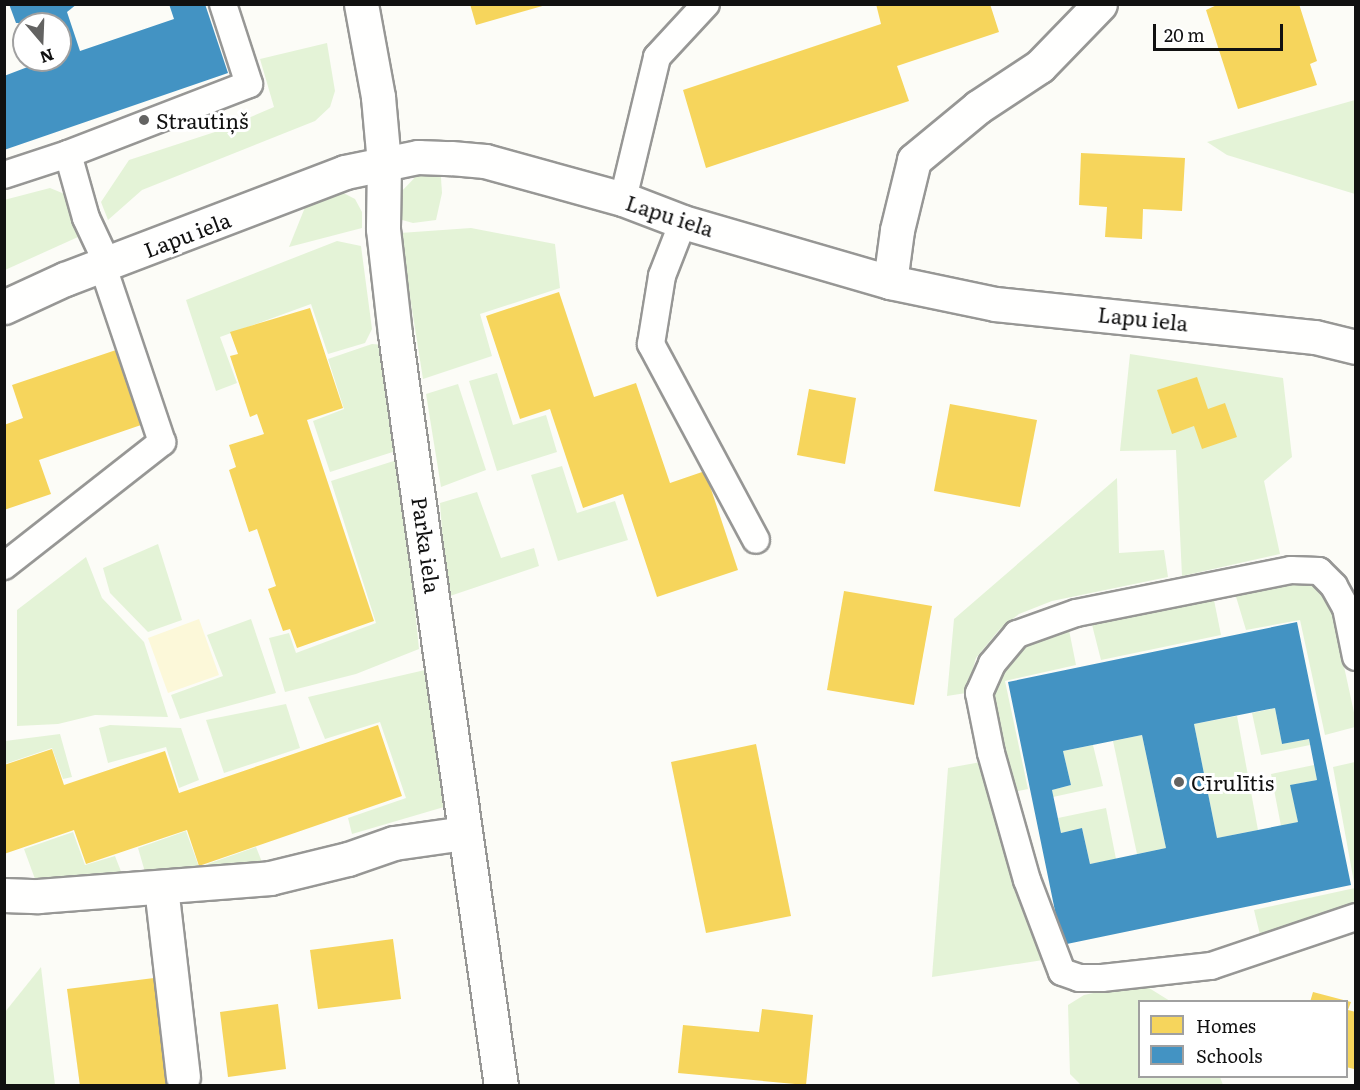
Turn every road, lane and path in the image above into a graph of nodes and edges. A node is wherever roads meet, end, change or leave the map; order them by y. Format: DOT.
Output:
graph roads {
  1 [pos="223,4"];
  2 [pos="361,4"];
  3 [pos="706,4"];
  4 [pos="1100,4"];
  5 [pos="68,154"];
  6 [pos="384,163"];
  7 [pos="4,175"];
  8 [pos="623,199"];
  9 [pos="683,222"];
  10 [pos="106,266"];
  11 [pos="890,282"];
  12 [pos="4,306"];
  13 [pos="1356,346"];
  14 [pos="756,540"];
  15 [pos="4,566"];
  16 [pos="1356,657"];
  17 [pos="464,833"];
  18 [pos="161,887"];
  19 [pos="4,895"];
  20 [pos="1356,917"];
  21 [pos="183,1077"];
  22 [pos="501,1086"];
  1 -- 5 [label="lane"];
  2 -- 6 [label="street, Parka iela"];
  3 -- 8 [label="lane"];
  4 -- 11 [label="street"];
  5 -- 7 [label="lane"];
  5 -- 10 [label="lane"];
  6 -- 8 [label="street, Lapu iela"];
  6 -- 10 [label="street, Lapu iela"];
  6 -- 17 [label="street, Parka iela"];
  8 -- 9 [label="street, Lapu iela"];
  9 -- 11 [label="street, Lapu iela"];
  9 -- 14 [label="lane"];
  10 -- 12 [label="street, Lapu iela"];
  10 -- 15 [label="lane"];
  11 -- 13 [label="street, Lapu iela"];
  16 -- 20 [label="lane"];
  17 -- 18 [label="street"];
  17 -- 22 [label="street, Parka iela"];
  18 -- 19 [label="street"];
  18 -- 21 [label="street"];
}
